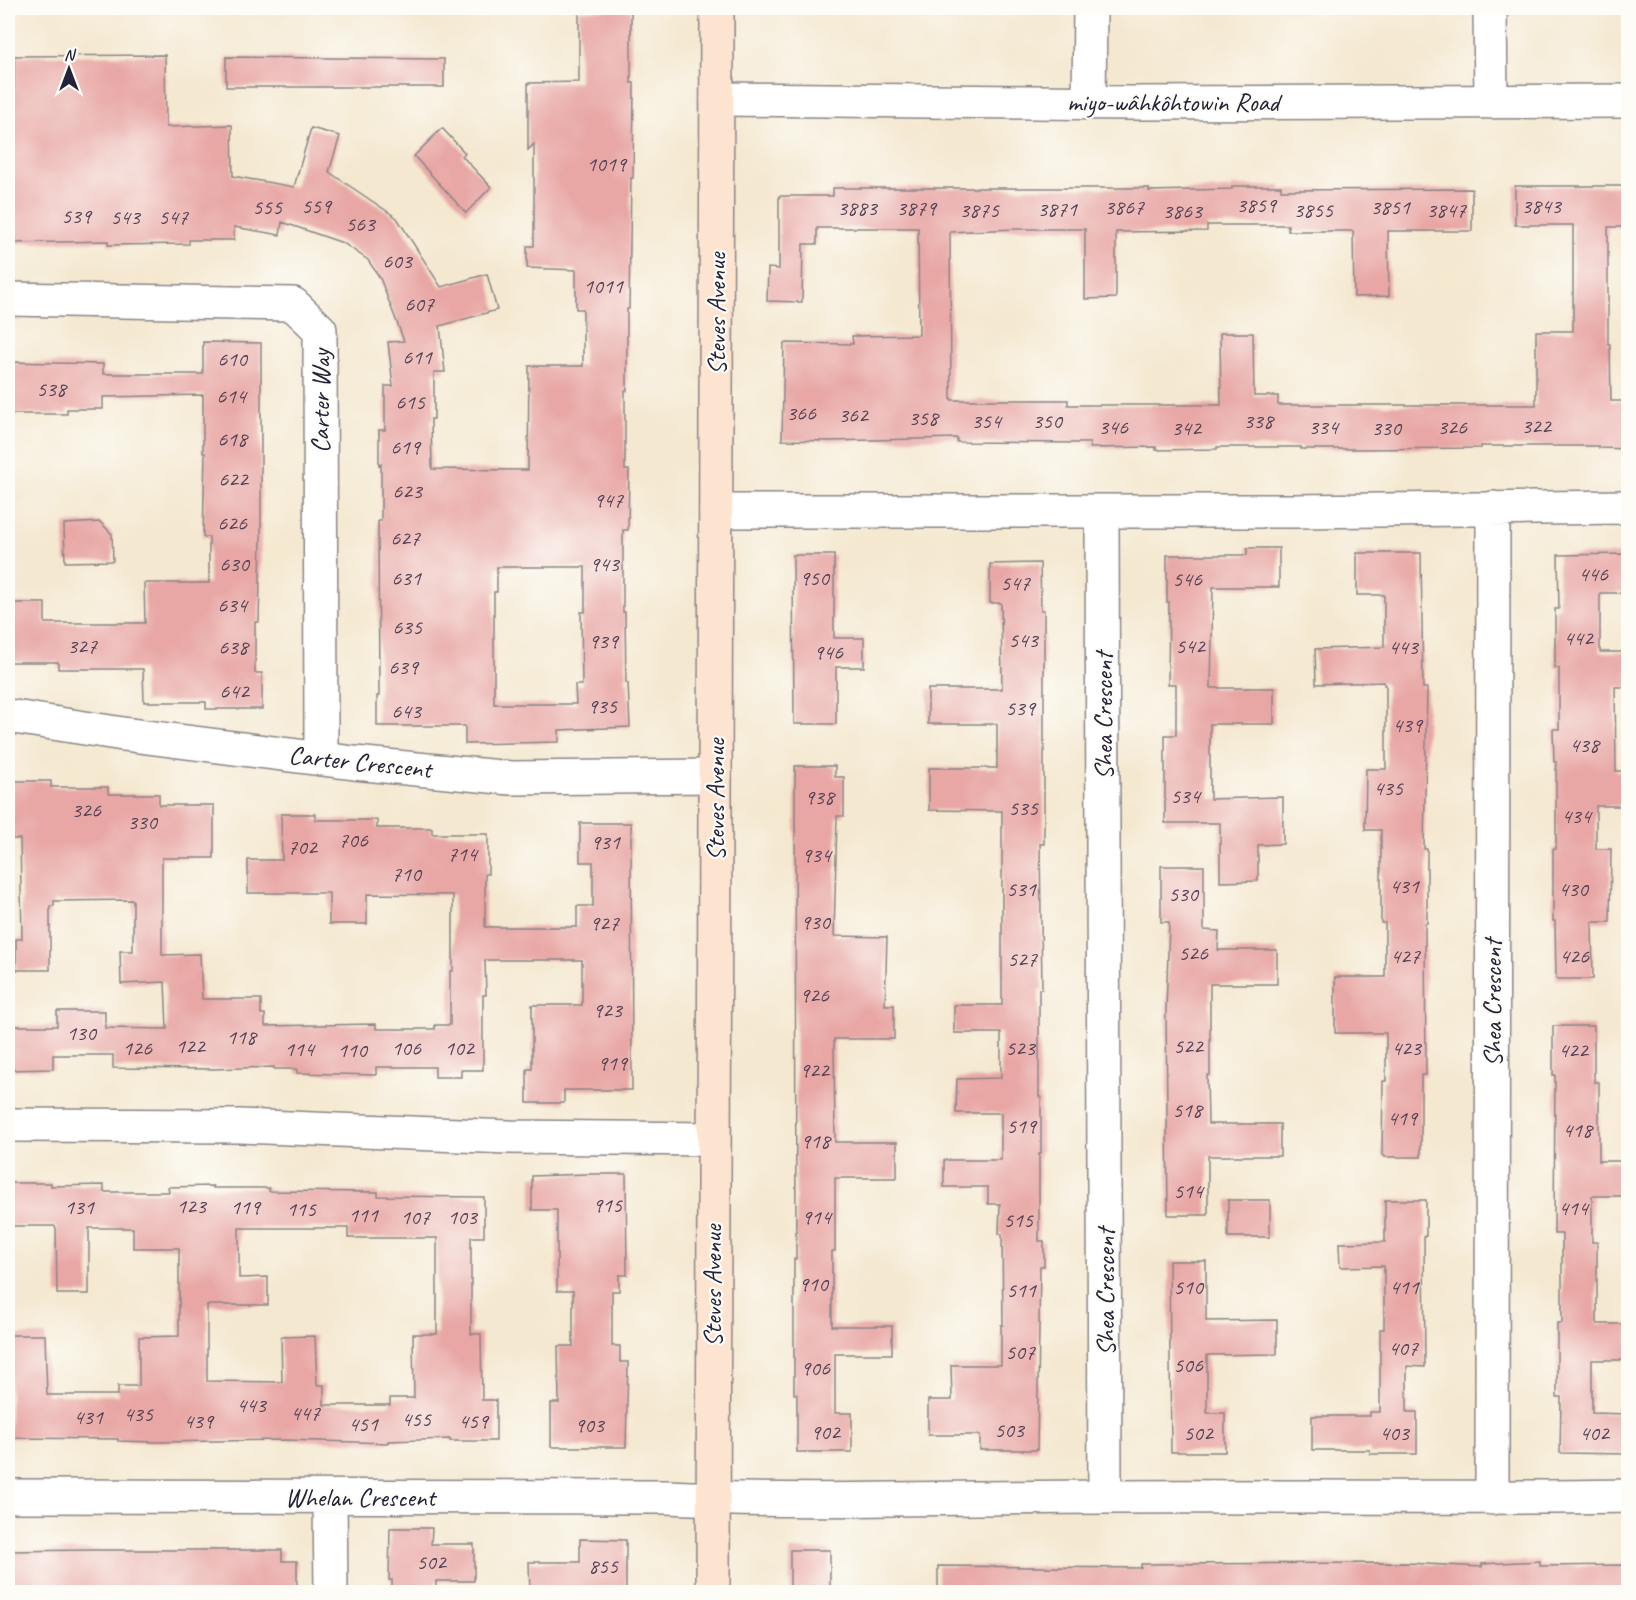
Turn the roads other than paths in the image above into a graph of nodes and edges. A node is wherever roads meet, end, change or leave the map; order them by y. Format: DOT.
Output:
graph roads {
  1 [pos="717,8"];
  2 [pos="1090,8"];
  3 [pos="1490,8"];
  4 [pos="717,99"];
  5 [pos="1629,101"];
  6 [pos="1089,102"];
  7 [pos="1491,102"];
  8 [pos="8,299"];
  9 [pos="1629,507"];
  10 [pos="1493,508"];
  11 [pos="716,511"];
  12 [pos="1102,511"];
  13 [pos="8,716"];
  14 [pos="321,759"];
  15 [pos="715,776"];
  16 [pos="8,1125"];
  17 [pos="713,1139"];
  18 [pos="8,1496"];
  19 [pos="1629,1496"];
  20 [pos="330,1497"];
  21 [pos="1105,1497"];
  22 [pos="1492,1498"];
  23 [pos="712,1499"];
  24 [pos="331,1593"];
  25 [pos="713,1593"];
  1 -- 4 [label="street, Steves Avenue"];
  2 -- 6 [label="street"];
  3 -- 7 [label="street"];
  4 -- 6 [label="street, miyo-wâhkôhtowin Road"];
  4 -- 11 [label="street, Steves Avenue"];
  5 -- 7 [label="street, miyo-wâhkôhtowin Road"];
  6 -- 7 [label="street, miyo-wâhkôhtowin Road"];
  8 -- 14 [label="street, Carter Way"];
  9 -- 10 [label="street"];
  10 -- 12 [label="street"];
  10 -- 22 [label="street, Shea Crescent"];
  11 -- 12 [label="street"];
  11 -- 15 [label="street, Steves Avenue"];
  12 -- 21 [label="street, Shea Crescent"];
  13 -- 14 [label="street, Carter Crescent"];
  14 -- 15 [label="street, Carter Crescent"];
  15 -- 17 [label="street, Steves Avenue"];
  16 -- 17 [label="street"];
  17 -- 23 [label="street, Steves Avenue"];
  18 -- 20 [label="street, Whelan Crescent"];
  19 -- 22 [label="street"];
  20 -- 23 [label="street, Whelan Crescent"];
  20 -- 24 [label="street"];
  21 -- 22 [label="street"];
  21 -- 23 [label="street"];
  23 -- 25 [label="street, Steves Avenue"];
}
